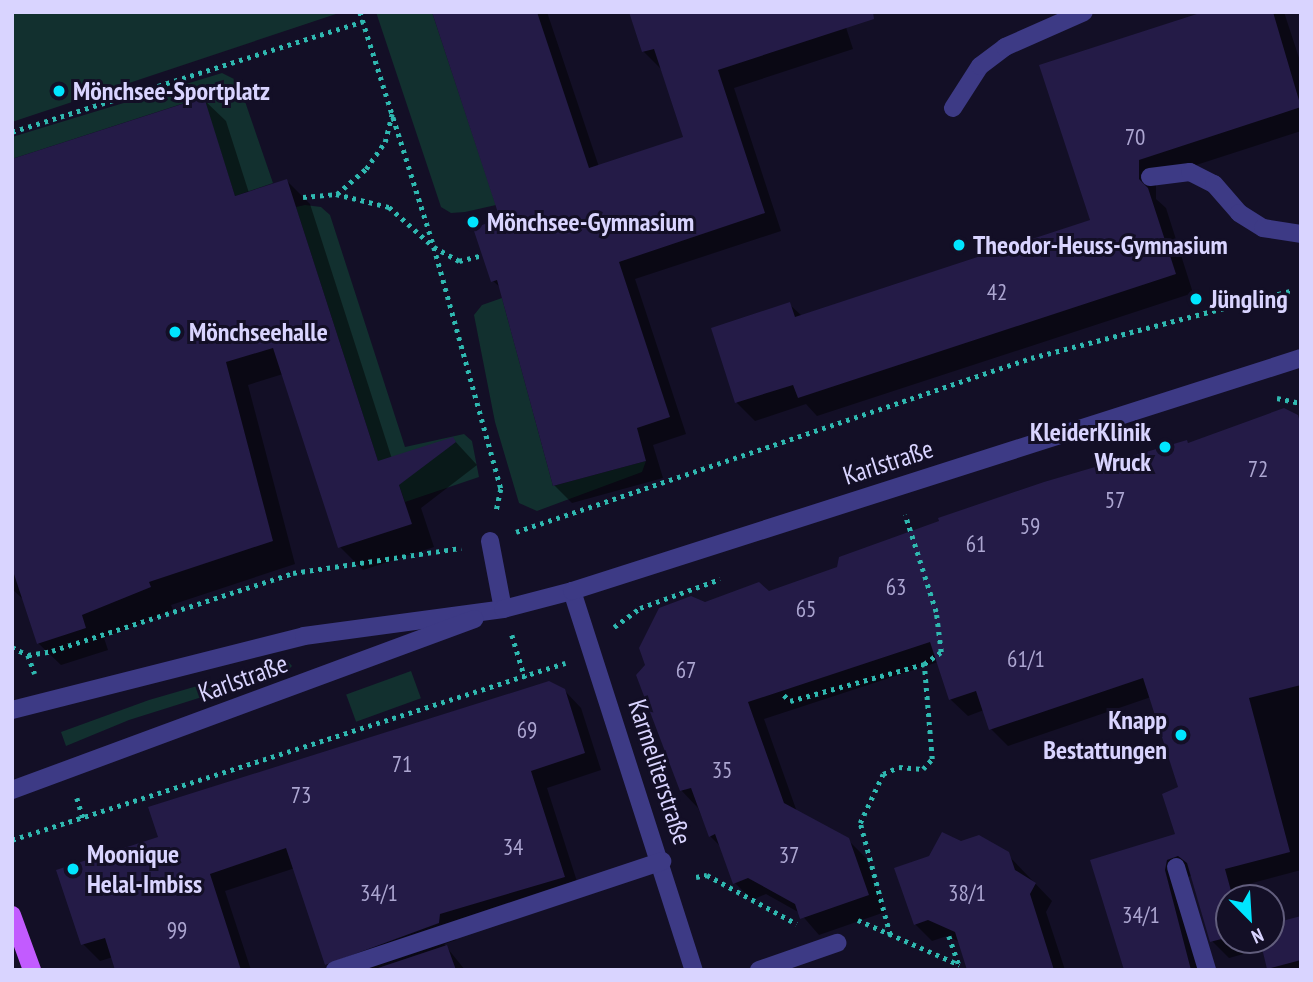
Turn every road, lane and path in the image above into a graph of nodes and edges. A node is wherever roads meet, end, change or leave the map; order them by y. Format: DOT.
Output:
graph roads {
  1 [pos="360,12"];
  2 [pos="1084,12"];
  3 [pos="363,22"];
  4 [pos="953,108"];
  5 [pos="392,113"];
  6 [pos="12,132"];
  7 [pos="1150,177"];
  8 [pos="336,194"];
  9 [pos="303,197"];
  10 [pos="1301,234"];
  11 [pos="435,247"];
  12 [pos="482,255"];
  13 [pos="1290,291"];
  14 [pos="1301,358"];
  15 [pos="1268,401"];
  16 [pos="1301,403"];
  17 [pos="916,507"];
  18 [pos="904,511"];
  19 [pos="891,516"];
  20 [pos="490,541"];
  21 [pos="728,576"];
  22 [pos="572,591"];
  23 [pos="496,610"];
  24 [pos="12,647"];
  25 [pos="590,647"];
  26 [pos="29,655"];
  27 [pos="924,664"];
  28 [pos="525,678"];
  29 [pos="784,695"];
  30 [pos="45,700"];
  31 [pos="12,710"];
  32 [pos="67,770"];
  33 [pos="12,790"];
  34 [pos="83,818"];
  35 [pos="12,840"];
  36 [pos="662,861"];
  37 [pos="1176,867"];
  38 [pos="12,915"];
  39 [pos="890,935"];
  40 [pos="949,936"];
  41 [pos="837,943"];
  42 [pos="32,970"];
  43 [pos="335,970"];
  44 [pos="694,970"];
  45 [pos="759,970"];
  46 [pos="961,970"];
  47 [pos="1207,970"];
  1 -- 3 [label="path"];
  2 -- 4 [label="street"];
  3 -- 5 [label="path"];
  3 -- 6 [label="path"];
  5 -- 8 [label="path"];
  5 -- 11 [label="path"];
  7 -- 10 [label="street"];
  8 -- 9 [label="path"];
  8 -- 11 [label="path"];
  11 -- 12 [label="path"];
  11 -- 20 [label="path"];
  13 -- 20 [label="path"];
  14 -- 22 [label="street, Karlstraße"];
  15 -- 16 [label="path"];
  17 -- 18 [label="path"];
  18 -- 19 [label="path"];
  18 -- 27 [label="path"];
  20 -- 23 [label="street"];
  20 -- 26 [label="path"];
  21 -- 25 [label="path"];
  22 -- 23 [label="street, Karlstraße"];
  22 -- 25 [label="street, Karmeliterstraße"];
  23 -- 28 [label="path"];
  23 -- 30 [label="street, Karlstraße"];
  23 -- 32 [label="street, Karlstraße"];
  24 -- 26 [label="path"];
  25 -- 28 [label="path"];
  25 -- 36 [label="street, Karmeliterstraße"];
  26 -- 30 [label="path"];
  27 -- 29 [label="path"];
  27 -- 39 [label="path"];
  28 -- 34 [label="path"];
  30 -- 31 [label="street, Karlstraße"];
  32 -- 33 [label="street, Karlstraße"];
  32 -- 34 [label="path"];
  34 -- 35 [label="path"];
  36 -- 43 [label="street"];
  36 -- 44 [label="street, Karmeliterstraße"];
  37 -- 47 [label="street"];
  38 -- 42 [label="main road"];
  40 -- 46 [label="path"];
  41 -- 45 [label="street"];
}
